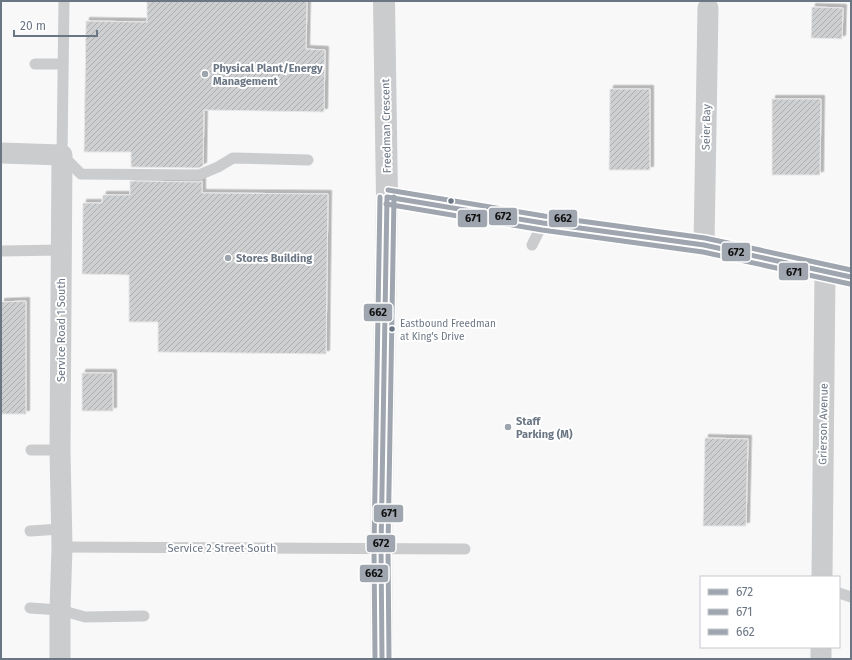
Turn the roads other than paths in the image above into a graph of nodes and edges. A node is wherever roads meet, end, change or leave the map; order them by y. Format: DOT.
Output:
graph roads {
  1 [pos="64,1"];
  2 [pos="384,1"];
  3 [pos="708,8"];
  4 [pos="35,64"];
  5 [pos="63,64"];
  6 [pos="1,153"];
  7 [pos="62,155"];
  8 [pos="308,160"];
  9 [pos="387,197"];
  10 [pos="543,223"];
  11 [pos="532,245"];
  12 [pos="704,246"];
  13 [pos="61,250"];
  14 [pos="1,251"];
  15 [pos="825,271"];
  16 [pos="851,277"];
  17 [pos="30,450"];
  18 [pos="60,450"];
  19 [pos="30,531"];
  20 [pos="62,538"];
  21 [pos="381,548"];
  22 [pos="465,549"];
  23 [pos="822,576"];
  24 [pos="840,593"];
  25 [pos="851,597"];
  26 [pos="30,608"];
  27 [pos="60,610"];
  28 [pos="144,616"];
  29 [pos="821,648"];
  30 [pos="60,659"];
  31 [pos="382,659"];
  32 [pos="821,659"];
  1 -- 5 [label="lane, Service Road 1 South"];
  2 -- 9 [label="street, Freedman Crescent"];
  3 -- 12 [label="street, Seier Bay"];
  4 -- 5 [label="lane"];
  5 -- 7 [label="lane, Service Road 1 South"];
  6 -- 7 [label="street"];
  7 -- 8 [label="lane"];
  7 -- 13 [label="street, Service Road 1 South"];
  9 -- 10 [label="street"];
  9 -- 21 [label="street, Freedman Crescent"];
  10 -- 11 [label="lane"];
  10 -- 12 [label="street"];
  12 -- 15 [label="street"];
  13 -- 14 [label="lane"];
  13 -- 18 [label="street, Service Road 1 South"];
  15 -- 16 [label="street"];
  15 -- 23 [label="street, Grierson Avenue"];
  17 -- 18 [label="lane"];
  18 -- 20 [label="street, Service Road 1 South"];
  19 -- 20 [label="lane, Service 2 Street South"];
  20 -- 21 [label="lane, Service 2 Street South"];
  20 -- 27 [label="street, Service Road 1 South"];
  21 -- 22 [label="lane, Service 2 Street South"];
  21 -- 31 [label="street, Freedman Crescent"];
  24 -- 25 [label="lane"];
  26 -- 27 [label="lane"];
  27 -- 28 [label="lane"];
  27 -- 30 [label="street, Service Road 1 South"];
  29 -- 32 [label="street"];
}
